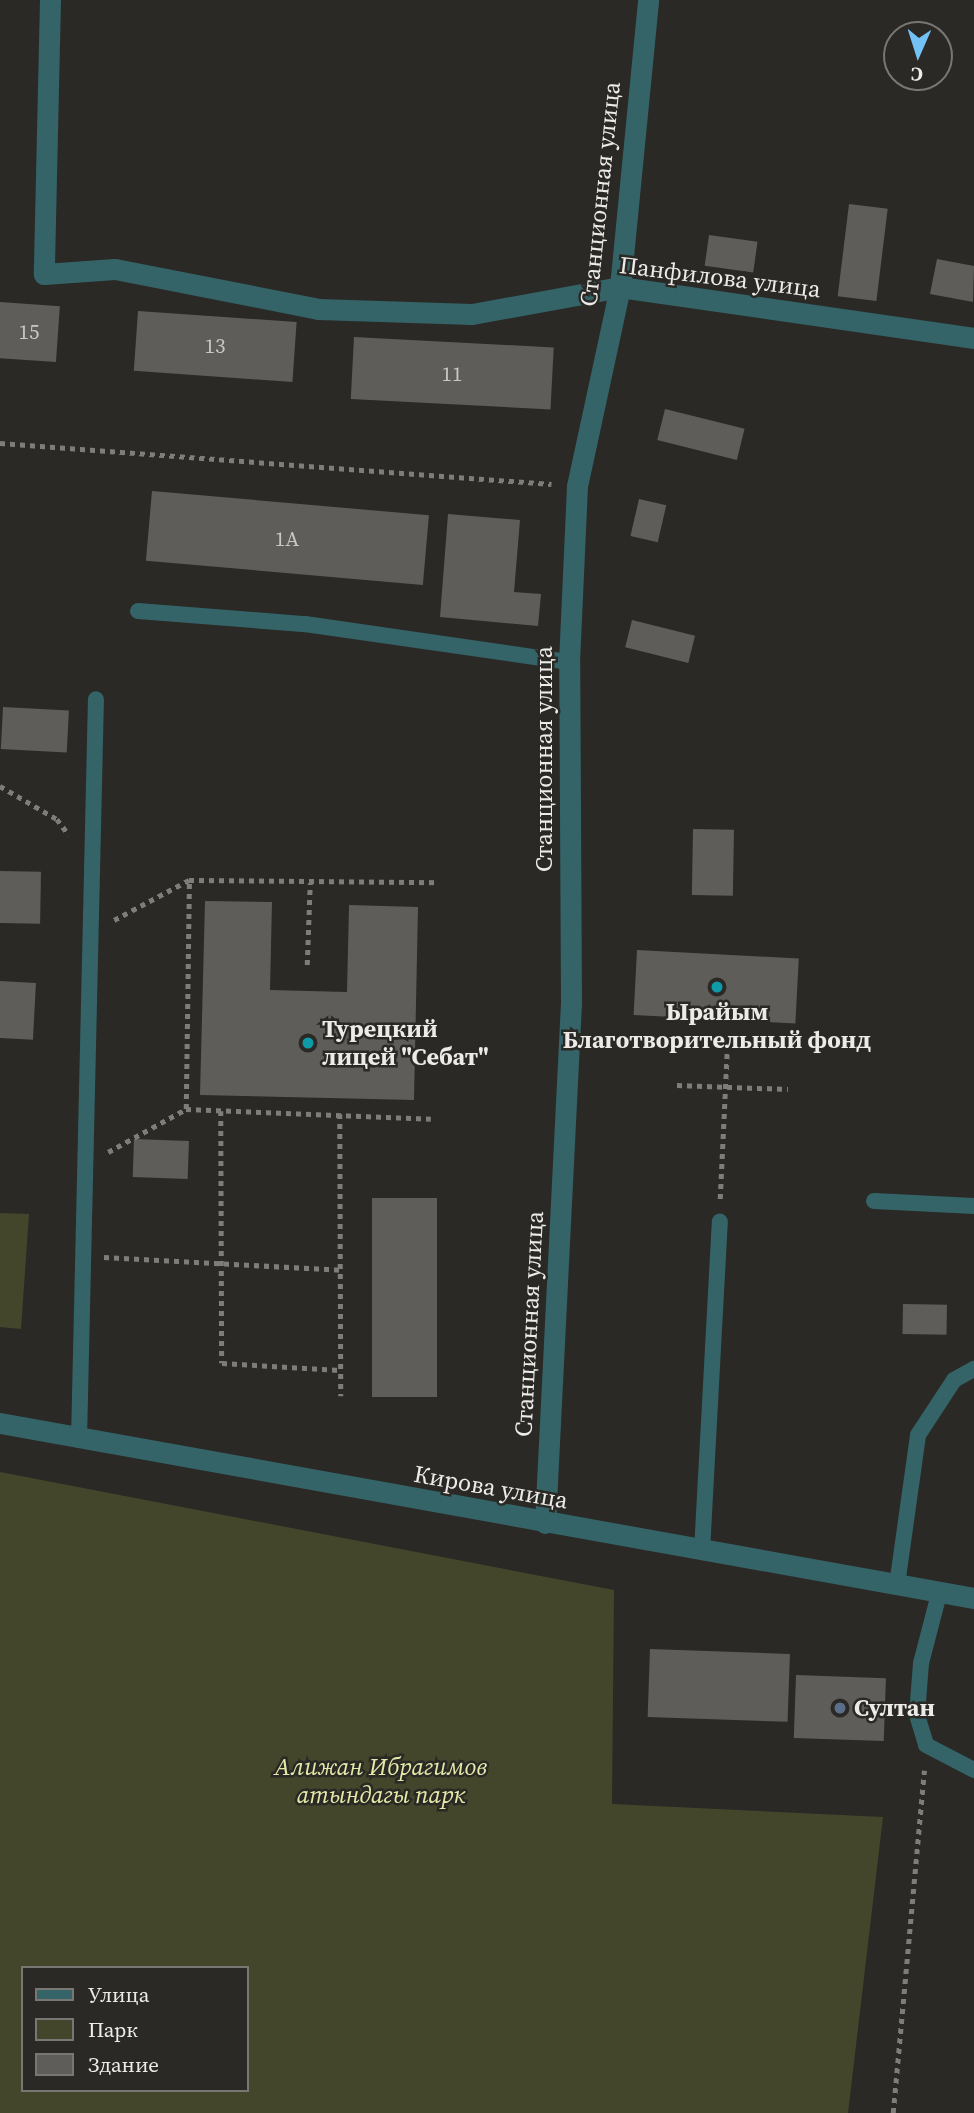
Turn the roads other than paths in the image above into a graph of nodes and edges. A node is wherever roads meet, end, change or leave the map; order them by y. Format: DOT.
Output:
graph roads {
  1 [pos="50,0"];
  2 [pos="648,0"];
  3 [pos="620,286"];
  4 [pos="974,338"];
  5 [pos="138,611"];
  6 [pos="569,662"];
  7 [pos="96,699"];
  8 [pos="874,1200"];
  9 [pos="974,1206"];
  10 [pos="720,1220"];
  11 [pos="974,1369"];
  12 [pos="0,1423"];
  13 [pos="79,1440"];
  14 [pos="545,1523"];
  15 [pos="702,1551"];
  16 [pos="897,1585"];
  17 [pos="939,1594"];
  18 [pos="974,1598"];
  19 [pos="974,1770"];
  1 -- 3 [label="street, Панфилова улица"];
  2 -- 3 [label="street, Станционная улица"];
  3 -- 4 [label="street, Панфилова улица"];
  3 -- 6 [label="street, Станционная улица"];
  5 -- 6 [label="lane"];
  6 -- 14 [label="street, Станционная улица"];
  7 -- 13 [label="lane"];
  8 -- 9 [label="lane"];
  10 -- 15 [label="lane"];
  11 -- 16 [label="lane"];
  12 -- 13 [label="street, Кирова улица"];
  13 -- 14 [label="street, Кирова улица"];
  14 -- 15 [label="street, Кирова улица"];
  15 -- 16 [label="street, Кирова улица"];
  16 -- 17 [label="street, Кирова улица"];
  17 -- 18 [label="street, Кирова улица"];
  17 -- 19 [label="lane"];
}
